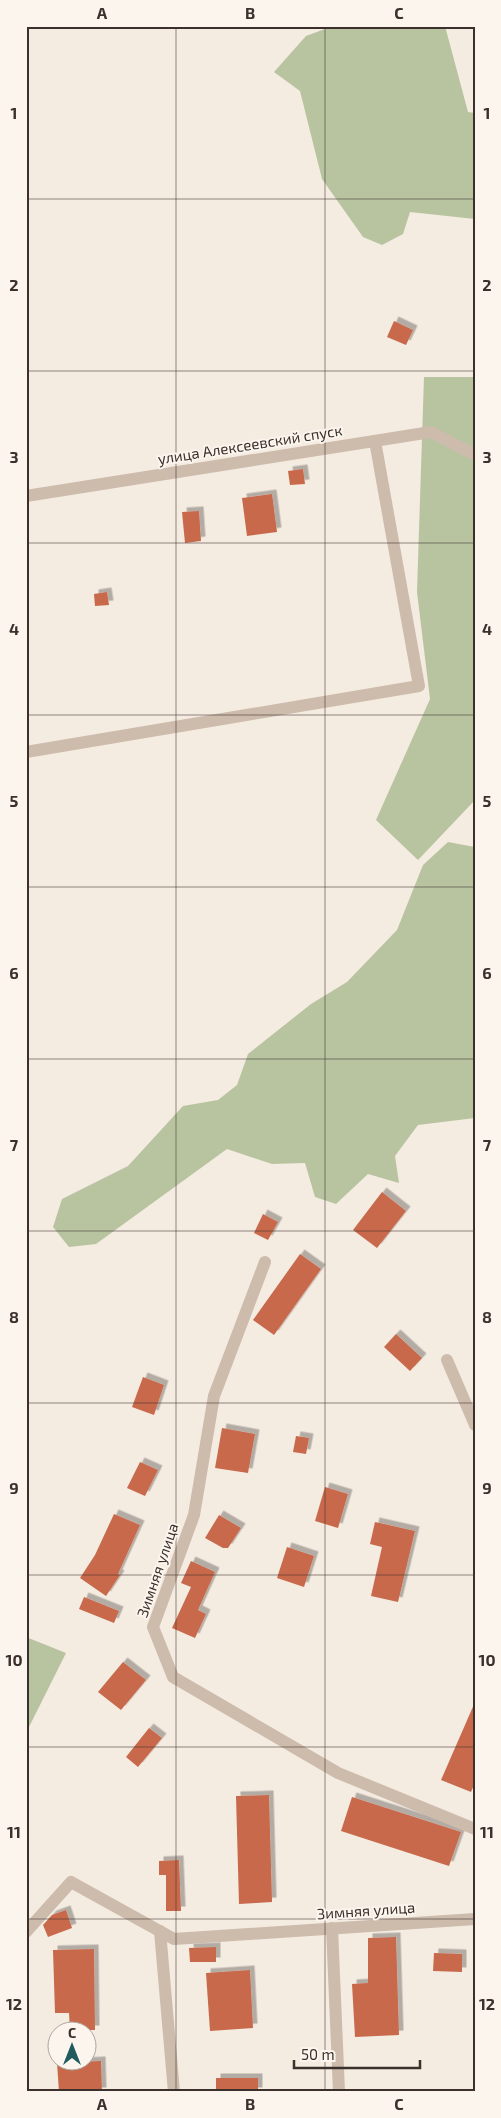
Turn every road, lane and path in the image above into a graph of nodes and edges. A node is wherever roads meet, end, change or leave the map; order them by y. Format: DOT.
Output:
graph roads {
  1 [pos="375,441"];
  2 [pos="475,454"];
  3 [pos="26,496"];
  4 [pos="26,752"];
  5 [pos="265,1262"];
  6 [pos="447,1360"];
  7 [pos="475,1425"];
  8 [pos="475,1829"];
  9 [pos="475,1919"];
  10 [pos="332,1928"];
  11 [pos="26,1932"];
  12 [pos="160,1932"];
  13 [pos="174,2092"];
  14 [pos="338,2092"];
  1 -- 2 [label="street, улица Алексеевский спуск"];
  1 -- 3 [label="street, улица Алексеевский спуск"];
  1 -- 4 [label="street"];
  5 -- 8 [label="street, Зимняя улица"];
  6 -- 7 [label="street"];
  9 -- 10 [label="street, Зимняя улица"];
  10 -- 12 [label="street, Зимняя улица"];
  10 -- 14 [label="street"];
  11 -- 12 [label="street, Зимняя улица"];
  12 -- 13 [label="street"];
}
